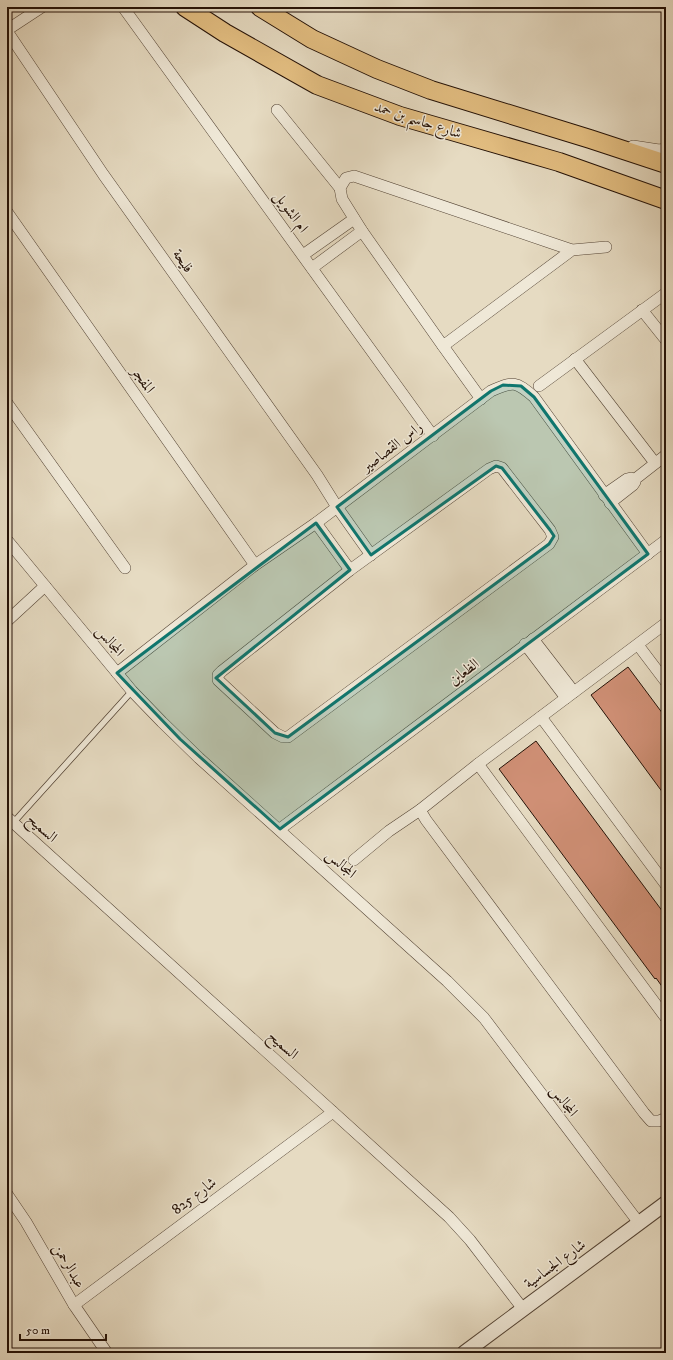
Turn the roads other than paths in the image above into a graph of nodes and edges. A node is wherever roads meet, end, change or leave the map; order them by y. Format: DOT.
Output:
graph roads {
  1 [pos="42,7"];
  2 [pos="123,7"];
  3 [pos="185,7"];
  4 [pos="260,7"];
  5 [pos="7,31"];
  6 [pos="277,110"];
  7 [pos="590,139"];
  8 [pos="666,149"];
  9 [pos="666,164"];
  10 [pos="340,188"];
  11 [pos="666,200"];
  12 [pos="7,212"];
  13 [pos="354,218"];
  14 [pos="362,231"];
  15 [pos="606,247"];
  16 [pos="572,250"];
  17 [pos="303,255"];
  18 [pos="312,268"];
  19 [pos="666,293"];
  20 [pos="642,310"];
  21 [pos="666,340"];
  22 [pos="443,346"];
  23 [pos="575,359"];
  24 [pos="539,386"];
  25 [pos="481,399"];
  26 [pos="7,403"];
  27 [pos="433,436"];
  28 [pos="666,455"];
  29 [pos="655,463"];
  30 [pos="607,499"];
  31 [pos="337,507"];
  32 [pos="316,522"];
  33 [pos="7,540"];
  34 [pos="666,540"];
  35 [pos="648,554"];
  36 [pos="371,555"];
  37 [pos="255,565"];
  38 [pos="125,568"];
  39 [pos="350,570"];
  40 [pos="45,586"];
  41 [pos="7,621"];
  42 [pos="666,623"];
  43 [pos="529,642"];
  44 [pos="638,645"];
  45 [pos="117,673"];
  46 [pos="666,682"];
  47 [pos="132,691"];
  48 [pos="570,695"];
  49 [pos="541,717"];
  50 [pos="478,764"];
  51 [pos="420,810"];
  52 [pos="10,820"];
  53 [pos="280,829"];
  54 [pos="354,860"];
  55 [pos="666,885"];
  56 [pos="666,1018"];
  57 [pos="333,1112"];
  58 [pos="666,1118"];
  59 [pos="7,1194"];
  60 [pos="666,1203"];
  61 [pos="639,1224"];
  62 [pos="74,1305"];
  63 [pos="523,1309"];
  64 [pos="107,1353"];
  65 [pos="464,1353"];
  1 -- 5 [label="street"];
  2 -- 17 [label="street, ام الشويل"];
  3 -- 11 [label="main road, شارع جاسم بن حمد"];
  4 -- 7 [label="main road"];
  5 -- 31 [label="street, فليحة"];
  6 -- 10 [label="street"];
  7 -- 8 [label="street"];
  7 -- 9 [label="main road"];
  10 -- 13 [label="street"];
  10 -- 16 [label="street"];
  12 -- 37 [label="street, المفجر"];
  13 -- 14 [label="street"];
  13 -- 17 [label="street"];
  14 -- 18 [label="street"];
  14 -- 22 [label="street"];
  15 -- 16 [label="street"];
  16 -- 22 [label="street"];
  17 -- 18 [label="street, ام الشويل"];
  18 -- 27 [label="street, ام الشويل"];
  19 -- 20 [label="street"];
  20 -- 21 [label="street"];
  20 -- 23 [label="street"];
  22 -- 25 [label="street"];
  23 -- 24 [label="street"];
  23 -- 29 [label="street"];
  25 -- 27 [label="street, راس القصاصير"];
  25 -- 30 [label="street, راس القصاصير"];
  26 -- 38 [label="street"];
  27 -- 31 [label="street, راس القصاصير"];
  28 -- 29 [label="street"];
  29 -- 30 [label="street"];
  30 -- 35 [label="street, راس القصاصير"];
  31 -- 32 [label="street, راس القصاصير"];
  31 -- 36 [label="street, فليحة"];
  32 -- 37 [label="street, راس القصاصير"];
  32 -- 39 [label="street"];
  33 -- 40 [label="street, المجالس"];
  34 -- 35 [label="street, الظعاين"];
  35 -- 43 [label="street, الظعاين"];
  36 -- 39 [label="street"];
  36 -- 39 [label="street"];
  37 -- 45 [label="street, راس القصاصير"];
  40 -- 41 [label="street"];
  40 -- 45 [label="street, المجالس"];
  42 -- 44 [label="street"];
  43 -- 48 [label="street"];
  43 -- 53 [label="street, الظعاين"];
  44 -- 46 [label="street"];
  44 -- 48 [label="street"];
  45 -- 47 [label="street, المجالس"];
  47 -- 52 [label="lane"];
  47 -- 53 [label="street, المجالس"];
  48 -- 49 [label="street"];
  49 -- 50 [label="street"];
  49 -- 55 [label="street"];
  50 -- 51 [label="street"];
  50 -- 56 [label="street"];
  51 -- 54 [label="street"];
  51 -- 58 [label="street"];
  52 -- 57 [label="street, السميح"];
  53 -- 61 [label="street, المجالس"];
  57 -- 62 [label="street, شارع 825"];
  57 -- 63 [label="street, السميح"];
  59 -- 62 [label="street, عبدالرحمن"];
  60 -- 61 [label="street, شارع الجساسية"];
  61 -- 63 [label="street, شارع الجساسية"];
  62 -- 64 [label="street, عبدالرحمن"];
  63 -- 65 [label="street, شارع الجساسية"];
}
